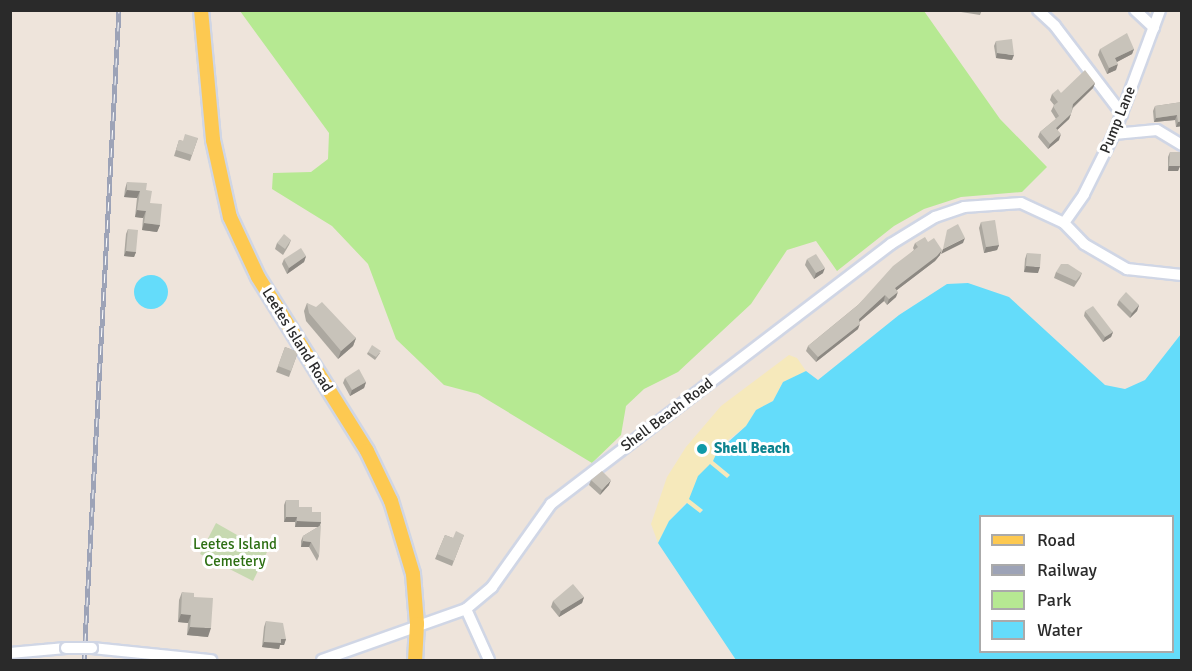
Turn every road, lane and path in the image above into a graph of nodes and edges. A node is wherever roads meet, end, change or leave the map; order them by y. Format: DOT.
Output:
graph roads {
  1 [pos="201,10"];
  2 [pos="1038,10"];
  3 [pos="1135,10"];
  4 [pos="1160,10"];
  5 [pos="1154,28"];
  6 [pos="1122,114"];
  7 [pos="1114,134"];
  8 [pos="1182,145"];
  9 [pos="1064,223"];
  10 [pos="1182,275"];
  11 [pos="466,609"];
  12 [pos="417,624"];
  13 [pos="10,653"];
  14 [pos="211,660"];
  15 [pos="322,660"];
  16 [pos="415,660"];
  17 [pos="489,660"];
  1 -- 12 [label="main road, Leetes Island Road"];
  2 -- 6 [label="street"];
  3 -- 5 [label="street"];
  4 -- 5 [label="street, Pump Lane"];
  5 -- 6 [label="street, Pump Lane"];
  6 -- 7 [label="street, Pump Lane"];
  7 -- 8 [label="street"];
  7 -- 9 [label="street, Pump Lane"];
  9 -- 10 [label="street, Shell Beach Road"];
  9 -- 11 [label="street, Shell Beach Road"];
  11 -- 12 [label="street, Shell Beach Road"];
  11 -- 17 [label="street"];
  12 -- 15 [label="street, Shell Beach Road"];
  12 -- 16 [label="main road, Leetes Island Road"];
  13 -- 14 [label="street, bridge"];
}
